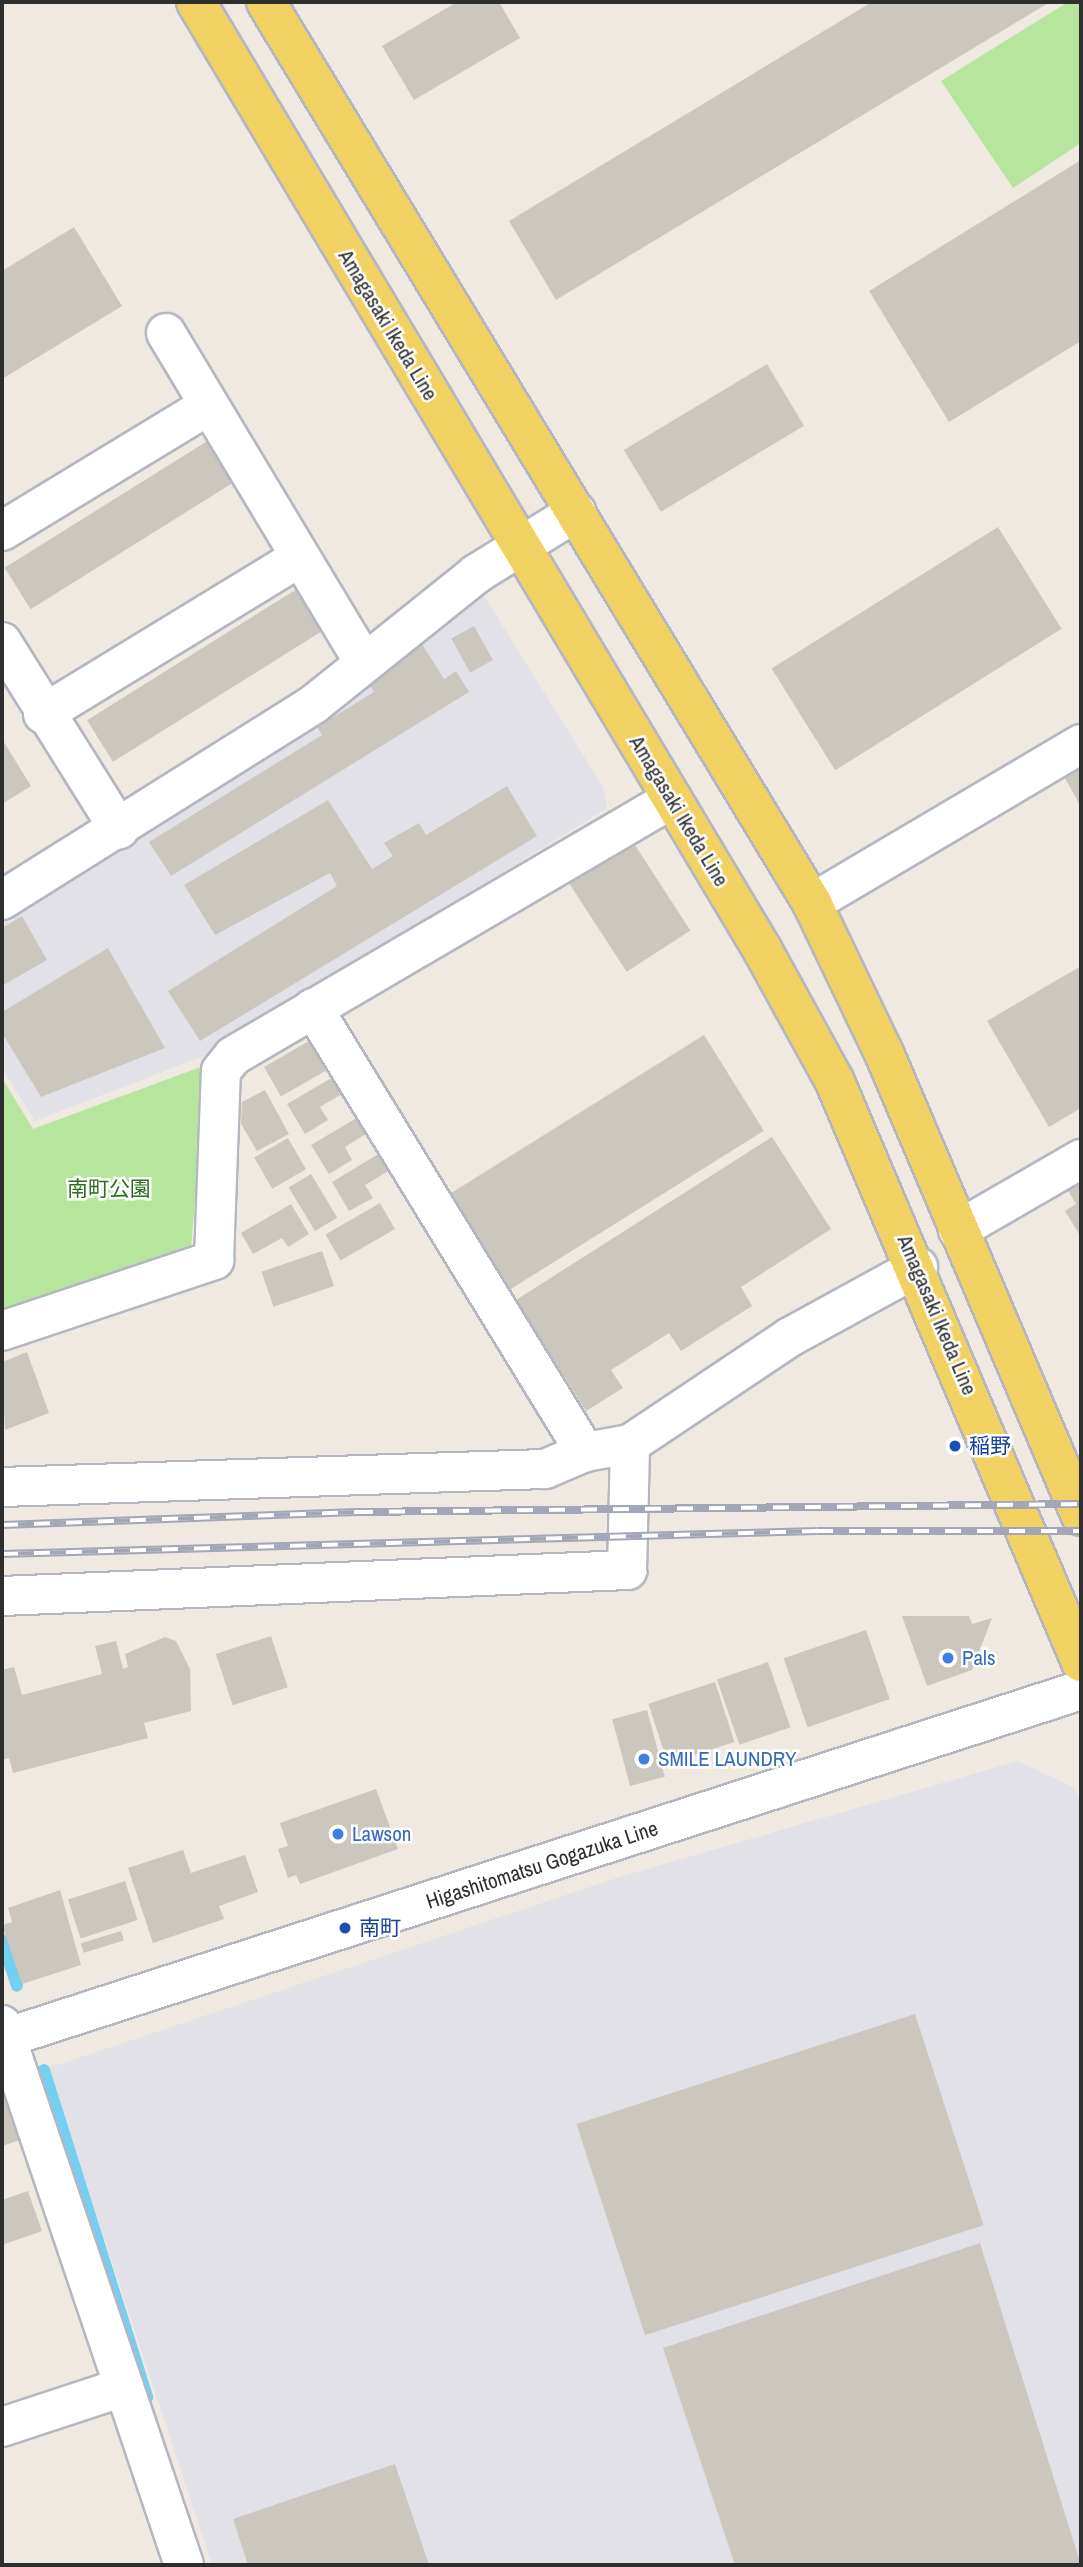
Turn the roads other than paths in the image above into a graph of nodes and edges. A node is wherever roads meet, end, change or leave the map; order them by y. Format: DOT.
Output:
graph roads {
  1 [pos="196,2"];
  2 [pos="266,2"];
  3 [pos="166,333"];
  4 [pos="209,405"];
  5 [pos="576,512"];
  6 [pos="2,531"];
  7 [pos="519,546"];
  8 [pos="300,557"];
  9 [pos="2,642"];
  10 [pos="363,661"];
  11 [pos="43,714"];
  12 [pos="1081,744"];
  13 [pos="672,799"];
  14 [pos="118,830"];
  15 [pos="2,900"];
  16 [pos="812,903"];
  17 [pos="313,1008"];
  18 [pos="1081,1159"];
  19 [pos="958,1230"];
  20 [pos="918,1266"];
  21 [pos="2,1331"];
  22 [pos="630,1444"];
  23 [pos="585,1452"];
  24 [pos="1070,1461"];
  25 [pos="2,1488"];
  26 [pos="1081,1516"];
  27 [pos="2,1596"];
  28 [pos="1081,1662"];
  29 [pos="1081,1690"];
  30 [pos="3,2034"];
  31 [pos="124,2387"];
  32 [pos="2,2427"];
  33 [pos="184,2565"];
  1 -- 7 [label="main road, Amagasaki Ikeda Line"];
  2 -- 5 [label="main road"];
  3 -- 4 [label="street"];
  4 -- 6 [label="street"];
  4 -- 8 [label="street"];
  5 -- 7 [label="street"];
  5 -- 16 [label="main road"];
  7 -- 10 [label="street"];
  7 -- 13 [label="main road, Amagasaki Ikeda Line"];
  8 -- 10 [label="street"];
  8 -- 11 [label="street"];
  9 -- 11 [label="street"];
  10 -- 14 [label="street"];
  11 -- 14 [label="street"];
  12 -- 16 [label="street"];
  13 -- 17 [label="street"];
  13 -- 20 [label="main road, Amagasaki Ikeda Line"];
  14 -- 15 [label="street"];
  16 -- 19 [label="main road"];
  17 -- 21 [label="street"];
  17 -- 23 [label="street"];
  18 -- 19 [label="street"];
  19 -- 24 [label="main road"];
  20 -- 22 [label="street"];
  20 -- 28 [label="main road, Amagasaki Ikeda Line"];
  22 -- 23 [label="street"];
  22 -- 27 [label="street"];
  23 -- 25 [label="street"];
  24 -- 26 [label="main road"];
  29 -- 30 [label="street, Higashitomatsu Gogazuka Line"];
  30 -- 31 [label="street"];
  31 -- 32 [label="street"];
  31 -- 33 [label="street"];
}
